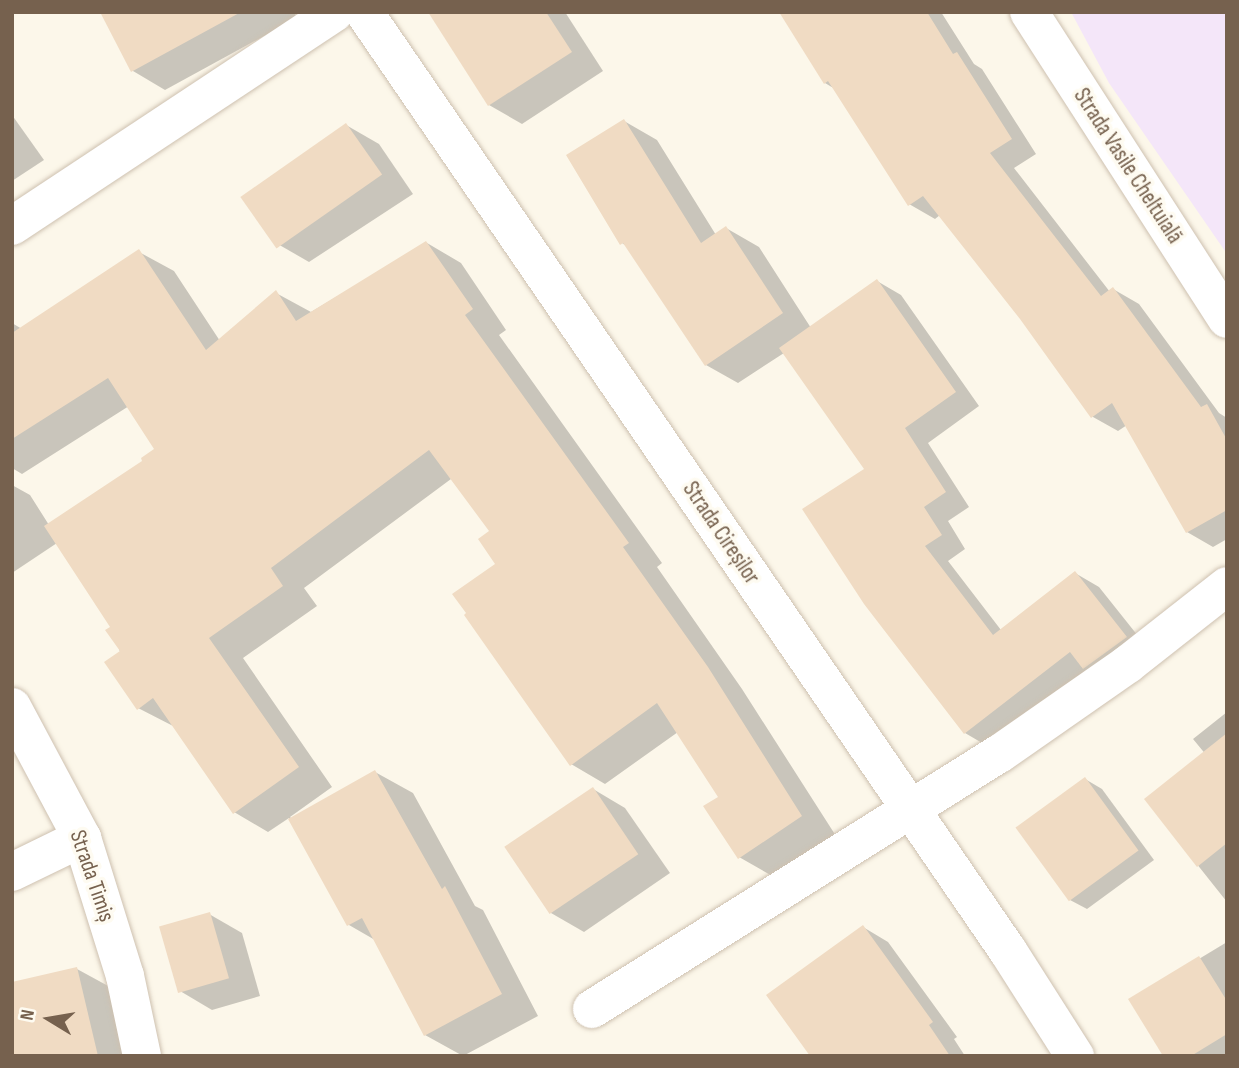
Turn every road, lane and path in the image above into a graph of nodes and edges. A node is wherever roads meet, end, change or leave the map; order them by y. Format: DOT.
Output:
graph roads {
  1 [pos="335,12"];
  2 [pos="365,12"];
  3 [pos="1029,12"];
  4 [pos="12,226"];
  5 [pos="1227,319"];
  6 [pos="1227,586"];
  7 [pos="12,707"];
  8 [pos="909,808"];
  9 [pos="82,838"];
  10 [pos="12,872"];
  11 [pos="592,1009"];
  12 [pos="142,1056"];
  13 [pos="1075,1056"];
  1 -- 4 [label="street"];
  2 -- 8 [label="street, Strada Cireșilor"];
  3 -- 5 [label="street, Strada Vasile Cheltuială"];
  6 -- 8 [label="street"];
  7 -- 9 [label="street, Strada Timiș"];
  8 -- 11 [label="street"];
  8 -- 13 [label="street, Strada Cireșilor"];
  9 -- 10 [label="street"];
  9 -- 12 [label="street, Strada Timiș"];
}
